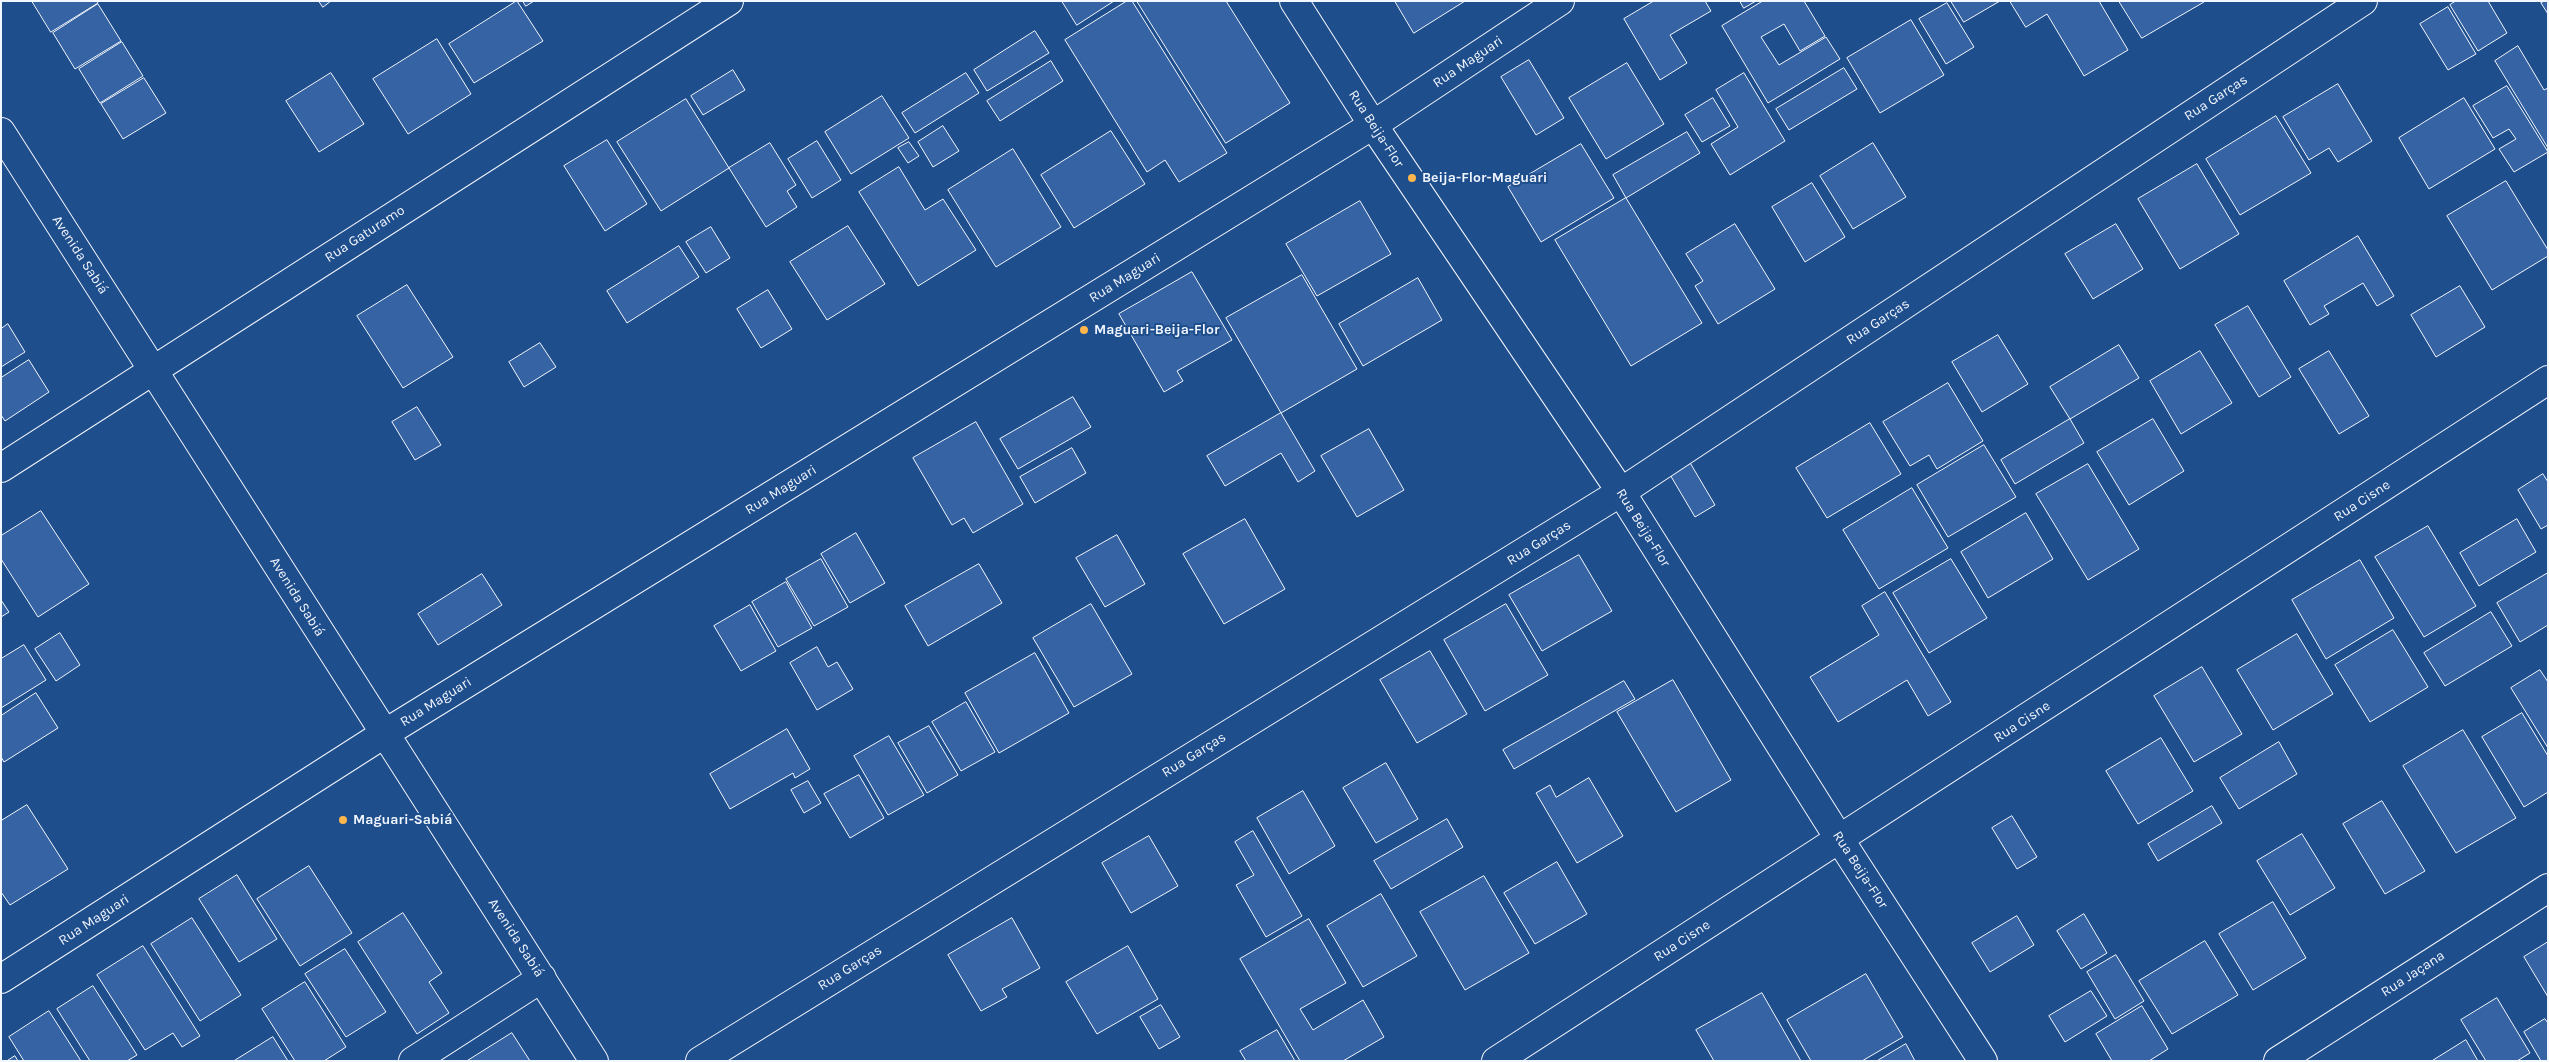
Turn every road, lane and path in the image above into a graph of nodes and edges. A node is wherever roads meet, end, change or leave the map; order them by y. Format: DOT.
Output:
graph roads {
  1 [pos="728,1"];
  2 [pos="1294,1"];
  3 [pos="1560,1"];
  4 [pos="2363,1"];
  5 [pos="1373,125"];
  6 [pos="1,132"];
  7 [pos="153,370"];
  8 [pos="2548,380"];
  9 [pos="1,468"];
  10 [pos="1621,492"];
  11 [pos="384,734"];
  12 [pos="1840,840"];
  13 [pos="2548,888"];
  14 [pos="542,978"];
  15 [pos="1,979"];
  16 [pos="413,1061"];
  17 [pos="594,1061"];
  18 [pos="700,1061"];
  19 [pos="1496,1061"];
  20 [pos="1982,1061"];
  21 [pos="2278,1061"];
  1 -- 7 [label="street, Rua Gaturamo"];
  2 -- 5 [label="street, Rua Beija-Flor"];
  3 -- 5 [label="street, Rua Maguari"];
  4 -- 10 [label="street, Rua Garças"];
  5 -- 10 [label="street, Rua Beija-Flor"];
  5 -- 11 [label="street, Rua Maguari"];
  6 -- 7 [label="street, Avenida Sabiá"];
  7 -- 9 [label="street, Rua Gaturamo"];
  7 -- 11 [label="street, Avenida Sabiá"];
  8 -- 12 [label="street, Rua Cisne"];
  10 -- 12 [label="street, Rua Beija-Flor"];
  10 -- 18 [label="street, Rua Garças"];
  11 -- 14 [label="street, Avenida Sabiá"];
  11 -- 15 [label="street, Rua Maguari"];
  12 -- 19 [label="street, Rua Cisne"];
  12 -- 20 [label="street, Rua Beija-Flor"];
  13 -- 21 [label="street, Rua Jaçana"];
  14 -- 16 [label="street"];
  14 -- 17 [label="street, Avenida Sabiá"];
}
